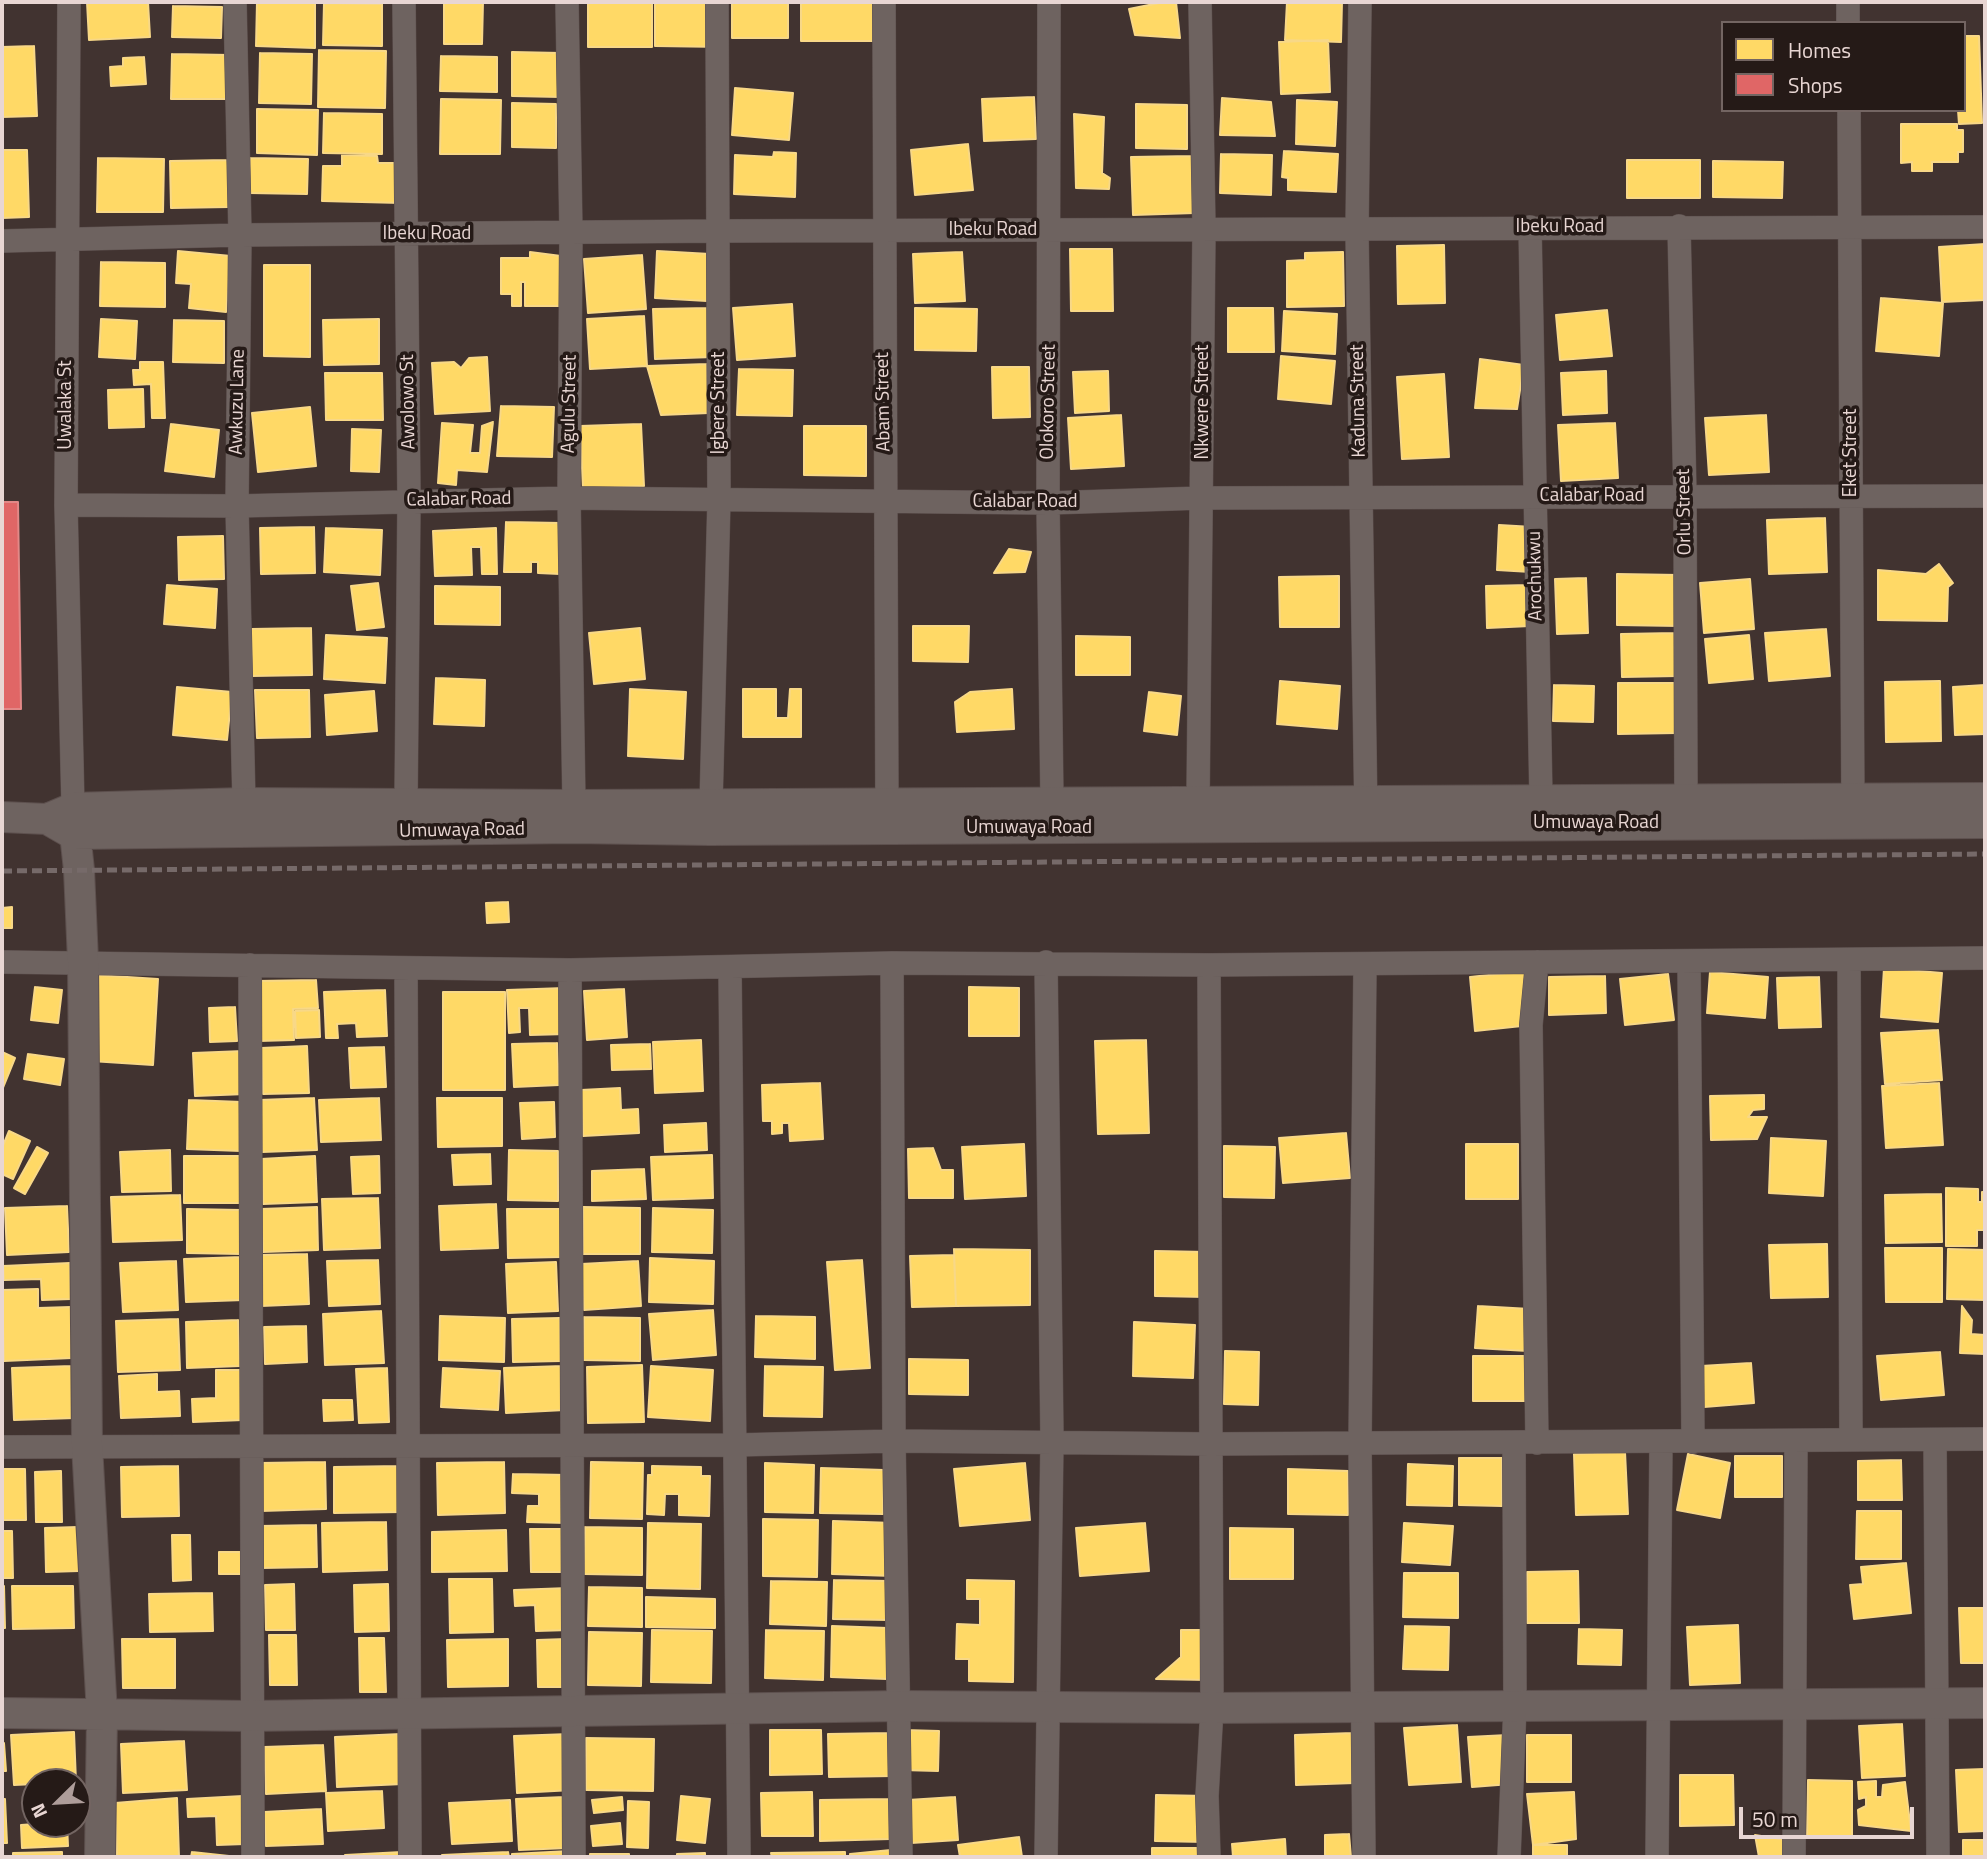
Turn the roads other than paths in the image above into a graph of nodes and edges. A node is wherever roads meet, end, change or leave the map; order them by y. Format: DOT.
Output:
graph roads {
  1 [pos="69,2"];
  2 [pos="235,2"];
  3 [pos="404,2"];
  4 [pos="567,2"];
  5 [pos="717,2"];
  6 [pos="884,2"];
  7 [pos="1049,2"];
  8 [pos="1200,2"];
  9 [pos="1360,2"];
  10 [pos="1848,2"];
  11 [pos="1848,21"];
  12 [pos="1849,112"];
  13 [pos="1679,226"];
  14 [pos="1530,227"];
  15 [pos="1985,227"];
  16 [pos="1849,228"];
  17 [pos="1204,229"];
  18 [pos="1050,230"];
  19 [pos="719,231"];
  20 [pos="882,231"];
  21 [pos="1357,231"];
  22 [pos="571,233"];
  23 [pos="407,234"];
  24 [pos="240,235"];
  25 [pos="67,240"];
  26 [pos="2,241"];
  27 [pos="1535,496"];
  28 [pos="1685,496"];
  29 [pos="1851,496"];
  30 [pos="1985,496"];
  31 [pos="1361,497"];
  32 [pos="569,498"];
  33 [pos="1202,498"];
  34 [pos="719,499"];
  35 [pos="410,500"];
  36 [pos="885,501"];
  37 [pos="1048,503"];
  38 [pos="66,505"];
  39 [pos="236,506"];
  40 [pos="1686,798"];
  41 [pos="1985,798"];
  42 [pos="1541,799"];
  43 [pos="1052,802"];
  44 [pos="1198,802"];
  45 [pos="244,803"];
  46 [pos="406,803"];
  47 [pos="710,804"];
  48 [pos="574,805"];
  49 [pos="1853,809"];
  50 [pos="1366,813"];
  51 [pos="887,816"];
  52 [pos="2,817"];
  53 [pos="64,820"];
  54 [pos="1985,823"];
  55 [pos="1985,958"];
  56 [pos="83,961"];
  57 [pos="1849,961"];
  58 [pos="2,962"];
  59 [pos="1046,962"];
  60 [pos="1537,962"];
  61 [pos="1689,962"];
  62 [pos="892,963"];
  63 [pos="1365,964"];
  64 [pos="250,965"];
  65 [pos="1209,965"];
  66 [pos="406,968"];
  67 [pos="730,968"];
  68 [pos="570,970"];
  69 [pos="1985,1439"];
  70 [pos="1052,1440"];
  71 [pos="1851,1440"];
  72 [pos="1935,1440"];
  73 [pos="894,1441"];
  74 [pos="1796,1441"];
  75 [pos="1661,1442"];
  76 [pos="1693,1442"];
  77 [pos="1514,1443"];
  78 [pos="1537,1443"];
  79 [pos="1211,1444"];
  80 [pos="1360,1444"];
  81 [pos="87,1445"];
  82 [pos="249,1445"];
  83 [pos="570,1445"];
  84 [pos="736,1445"];
  85 [pos="410,1446"];
  86 [pos="2,1447"];
  87 [pos="1937,1703"];
  88 [pos="1985,1703"];
  89 [pos="1659,1704"];
  90 [pos="1796,1704"];
  91 [pos="1048,1705"];
  92 [pos="1515,1705"];
  93 [pos="900,1706"];
  94 [pos="1363,1706"];
  95 [pos="738,1708"];
  96 [pos="1212,1708"];
  97 [pos="574,1709"];
  98 [pos="409,1712"];
  99 [pos="2,1713"];
  100 [pos="102,1714"];
  101 [pos="251,1716"];
  102 [pos="100,1857"];
  103 [pos="253,1857"];
  104 [pos="410,1857"];
  105 [pos="574,1857"];
  106 [pos="739,1857"];
  107 [pos="901,1857"];
  108 [pos="1046,1857"];
  109 [pos="1209,1857"];
  110 [pos="1364,1857"];
  111 [pos="1509,1857"];
  112 [pos="1657,1857"];
  113 [pos="1794,1857"];
  114 [pos="1938,1857"];
  1 -- 25 [label="street, Uwalaka St"];
  2 -- 24 [label="street, Awkuzu Lane"];
  3 -- 23 [label="street, Awolowo St"];
  4 -- 22 [label="street, Agulu Street"];
  5 -- 19 [label="street, Igbere Street"];
  6 -- 20 [label="street, Abam Street"];
  7 -- 18 [label="street, Olokoro Street"];
  8 -- 17 [label="street, Nkwere Street"];
  9 -- 21 [label="street, Kaduna Street"];
  10 -- 11 [label="street"];
  12 -- 16 [label="street, Eket Street"];
  13 -- 14 [label="street, Ibeku Road"];
  13 -- 16 [label="street, Ibeku Road"];
  13 -- 28 [label="street, Orlu Street"];
  14 -- 21 [label="street, Ibeku Road"];
  14 -- 27 [label="street, Arochukwu"];
  15 -- 16 [label="street, Ibeku Road"];
  16 -- 29 [label="street, Eket Street"];
  17 -- 18 [label="street, Ibeku Road"];
  17 -- 21 [label="street, Ibeku Road"];
  17 -- 33 [label="street, Nkwere Street"];
  18 -- 20 [label="street, Ibeku Road"];
  18 -- 37 [label="street, Olokoro Street"];
  19 -- 20 [label="street, Ibeku Road"];
  19 -- 22 [label="street, Ibeku Road"];
  19 -- 34 [label="street, Igbere Street"];
  20 -- 36 [label="street, Abam Street"];
  21 -- 31 [label="street, Kaduna Street"];
  22 -- 23 [label="street, Ibeku Road"];
  22 -- 32 [label="street, Agulu Street"];
  23 -- 24 [label="street, Ibeku Road"];
  23 -- 35 [label="street, Awolowo St"];
  24 -- 25 [label="street, Ibeku Road"];
  24 -- 39 [label="street, Awkuzu Lane"];
  25 -- 26 [label="street, Ibeku Road"];
  25 -- 38 [label="street, Uwalaka St"];
  27 -- 28 [label="street, Calabar Road"];
  27 -- 31 [label="street, Calabar Road"];
  27 -- 42 [label="street, Arochukwu"];
  28 -- 29 [label="street, Calabar Road"];
  28 -- 40 [label="street, Orlu Street"];
  29 -- 30 [label="street, Calabar Road"];
  29 -- 49 [label="street, Eket Street"];
  31 -- 33 [label="street, Calabar Road"];
  31 -- 50 [label="street, Kaduna Street"];
  32 -- 34 [label="street, Calabar Road"];
  32 -- 35 [label="street, Calabar Road"];
  32 -- 48 [label="street, Agulu Street"];
  33 -- 37 [label="street, Calabar Road"];
  33 -- 44 [label="street, Nkwere Street"];
  34 -- 36 [label="street, Calabar Road"];
  34 -- 47 [label="street, Igbere Street"];
  35 -- 39 [label="street, Calabar Road"];
  35 -- 46 [label="street, Awolowo St"];
  36 -- 37 [label="street, Calabar Road"];
  36 -- 51 [label="street, Abam Street"];
  37 -- 43 [label="street, Olokoro Street"];
  38 -- 39 [label="street, Calabar Road"];
  38 -- 53 [label="street, Uwalaka St"];
  39 -- 45 [label="street, Awkuzu Lane"];
  40 -- 42 [label="street, Umuwaya Road"];
  40 -- 49 [label="street, Umuwaya Road"];
  41 -- 49 [label="street, Umuwaya Road"];
  42 -- 50 [label="street, Umuwaya Road"];
  43 -- 44 [label="street, Umuwaya Road"];
  43 -- 51 [label="street, Umuwaya Road"];
  44 -- 50 [label="street, Umuwaya Road"];
  45 -- 46 [label="street, Umuwaya Road"];
  45 -- 53 [label="street, Umuwaya Road"];
  46 -- 48 [label="street, Umuwaya Road"];
  47 -- 48 [label="street, Umuwaya Road"];
  47 -- 51 [label="street, Umuwaya Road"];
  49 -- 50 [label="street, Umuwaya Road"];
  49 -- 54 [label="street, Umuwaya Road"];
  50 -- 51 [label="street, Umuwaya Road"];
  51 -- 53 [label="street, Umuwaya Road"];
  52 -- 53 [label="street"];
  53 -- 56 [label="street"];
  55 -- 57 [label="street"];
  56 -- 58 [label="street"];
  56 -- 64 [label="street"];
  56 -- 81 [label="street"];
  57 -- 61 [label="street"];
  57 -- 71 [label="street"];
  59 -- 62 [label="street"];
  59 -- 65 [label="street"];
  59 -- 70 [label="street"];
  60 -- 61 [label="street"];
  60 -- 63 [label="street"];
  60 -- 78 [label="street"];
  61 -- 76 [label="street"];
  62 -- 67 [label="street"];
  62 -- 73 [label="street"];
  63 -- 65 [label="street"];
  63 -- 80 [label="street"];
  64 -- 66 [label="street"];
  64 -- 82 [label="street"];
  65 -- 79 [label="street"];
  66 -- 68 [label="street"];
  66 -- 85 [label="street"];
  67 -- 68 [label="street"];
  67 -- 84 [label="street"];
  68 -- 83 [label="street"];
  69 -- 72 [label="street"];
  70 -- 73 [label="street"];
  70 -- 79 [label="street"];
  70 -- 91 [label="street"];
  71 -- 72 [label="street"];
  71 -- 74 [label="street"];
  72 -- 87 [label="street"];
  73 -- 84 [label="street"];
  73 -- 93 [label="street"];
  74 -- 76 [label="street"];
  74 -- 90 [label="street"];
  75 -- 76 [label="street"];
  75 -- 78 [label="street"];
  75 -- 89 [label="street"];
  77 -- 78 [label="street"];
  77 -- 80 [label="street"];
  77 -- 92 [label="street"];
  79 -- 80 [label="street"];
  79 -- 96 [label="street"];
  80 -- 94 [label="street"];
  81 -- 82 [label="street"];
  81 -- 86 [label="street"];
  81 -- 100 [label="street"];
  82 -- 85 [label="street"];
  82 -- 101 [label="street"];
  83 -- 84 [label="street"];
  83 -- 85 [label="street"];
  83 -- 97 [label="street"];
  84 -- 95 [label="street"];
  85 -- 98 [label="street"];
  87 -- 88 [label="street"];
  87 -- 90 [label="street"];
  87 -- 114 [label="street"];
  89 -- 90 [label="street"];
  89 -- 92 [label="street"];
  89 -- 112 [label="street"];
  90 -- 113 [label="street"];
  91 -- 93 [label="street"];
  91 -- 96 [label="street"];
  91 -- 108 [label="street"];
  92 -- 94 [label="street"];
  92 -- 111 [label="street"];
  93 -- 95 [label="street"];
  93 -- 107 [label="street"];
  94 -- 96 [label="street"];
  94 -- 110 [label="street"];
  95 -- 97 [label="street"];
  95 -- 106 [label="street"];
  96 -- 109 [label="street"];
  97 -- 98 [label="street"];
  97 -- 105 [label="street"];
  98 -- 101 [label="street"];
  98 -- 104 [label="street"];
  99 -- 100 [label="street"];
  100 -- 101 [label="street"];
  100 -- 102 [label="street"];
  101 -- 103 [label="street"];
}
